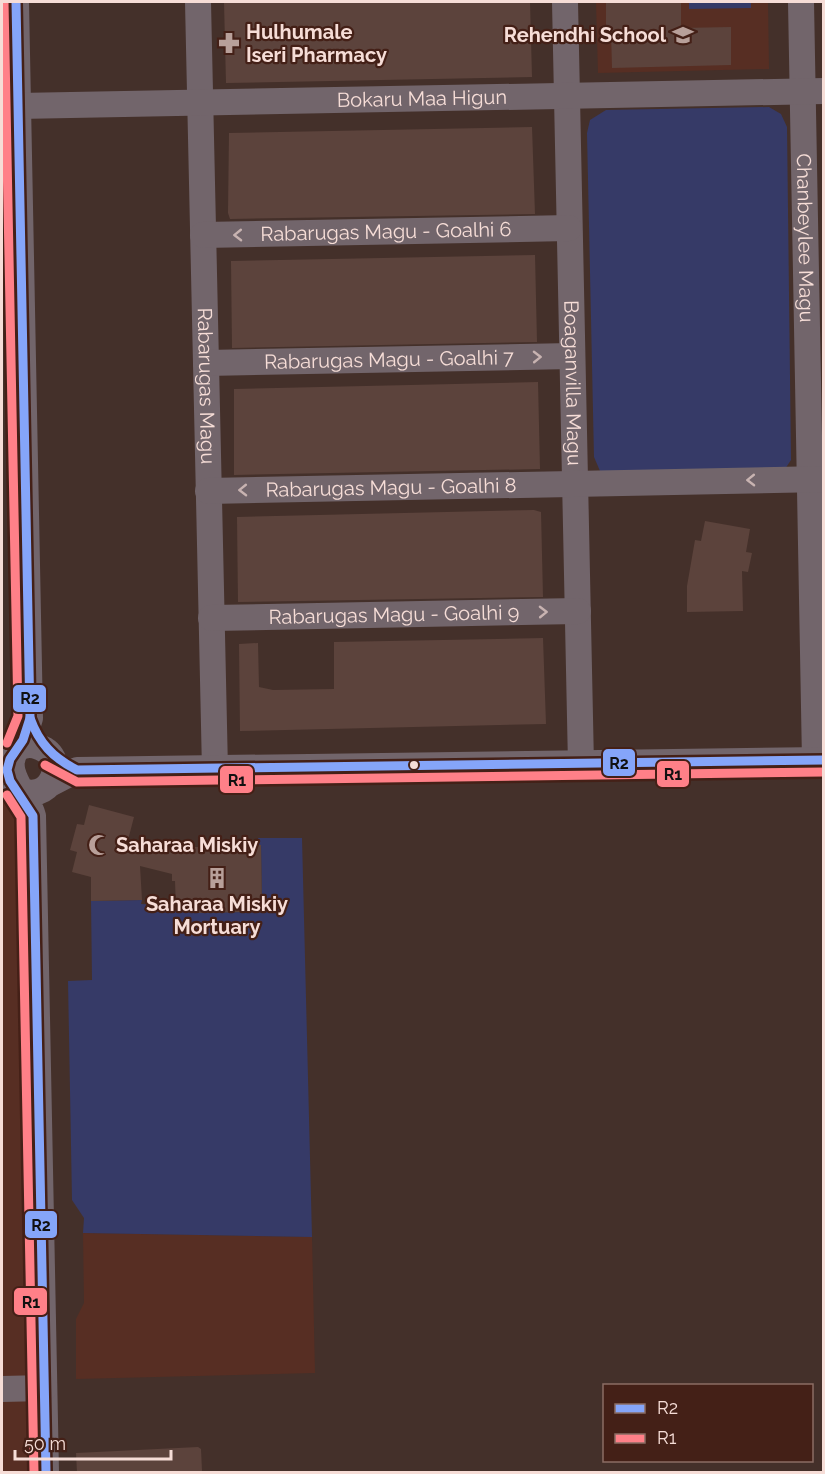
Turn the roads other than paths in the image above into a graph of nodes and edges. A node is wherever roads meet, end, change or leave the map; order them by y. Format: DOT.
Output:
graph roads {
  1 [pos="16,2"];
  2 [pos="198,2"];
  3 [pos="565,2"];
  4 [pos="801,2"];
  5 [pos="13,91"];
  6 [pos="813,91"];
  7 [pos="567,96"];
  8 [pos="200,102"];
  9 [pos="814,224"];
  10 [pos="569,228"];
  11 [pos="203,235"];
  12 [pos="815,351"];
  13 [pos="572,356"];
  14 [pos="206,363"];
  15 [pos="816,479"];
  16 [pos="575,484"];
  17 [pos="208,491"];
  18 [pos="818,607"];
  19 [pos="578,611"];
  20 [pos="211,618"];
  21 [pos="30,718"];
  22 [pos="48,753"];
  23 [pos="819,761"];
  24 [pos="581,765"];
  25 [pos="10,769"];
  26 [pos="77,770"];
  27 [pos="215,770"];
  28 [pos="50,784"];
  29 [pos="44,1388"];
  30 [pos="2,1389"];
  31 [pos="46,1473"];
  1 -- 5 [label="street"];
  2 -- 8 [label="street, Rabarugas Magu"];
  3 -- 7 [label="street, Boaganvilla Magu"];
  4 -- 6 [label="street, Chanbeylee Magu"];
  5 -- 8 [label="street, Bokaru Maa Higun"];
  5 -- 21 [label="street"];
  6 -- 7 [label="street, Bokaru Maa Higun"];
  6 -- 9 [label="street, Chanbeylee Magu"];
  7 -- 8 [label="street, Bokaru Maa Higun"];
  7 -- 10 [label="street, Boaganvilla Magu"];
  8 -- 11 [label="street, Rabarugas Magu"];
  9 -- 12 [label="street, Chanbeylee Magu"];
  10 -- 11 [label="street, Rabarugas Magu - Goalhi 6, one-way"];
  10 -- 13 [label="street, Boaganvilla Magu"];
  11 -- 14 [label="street, Rabarugas Magu"];
  12 -- 15 [label="street, Chanbeylee Magu"];
  14 -- 13 [label="street, Rabarugas Magu - Goalhi 7, one-way"];
  13 -- 16 [label="street, Boaganvilla Magu"];
  14 -- 17 [label="street, Rabarugas Magu"];
  15 -- 16 [label="street, Rabarugas Magu - Goalhi 8, one-way"];
  15 -- 18 [label="street, Chanbeylee Magu"];
  16 -- 17 [label="street, Rabarugas Magu - Goalhi 8, one-way"];
  16 -- 19 [label="street, Boaganvilla Magu"];
  17 -- 20 [label="street, Rabarugas Magu"];
  18 -- 23 [label="street, Chanbeylee Magu"];
  20 -- 19 [label="street, Rabarugas Magu - Goalhi 9, one-way"];
  19 -- 24 [label="street, Boaganvilla Magu"];
  20 -- 27 [label="street, Rabarugas Magu"];
  21 -- 22 [label="street"];
  21 -- 25 [label="street"];
  22 -- 25 [label="street"];
  22 -- 26 [label="street"];
  22 -- 28 [label="street"];
  23 -- 24 [label="street"];
  24 -- 27 [label="street"];
  25 -- 28 [label="street"];
  25 -- 29 [label="street"];
  26 -- 27 [label="street"];
  26 -- 28 [label="street"];
  29 -- 30 [label="street"];
  29 -- 31 [label="street"];
}
